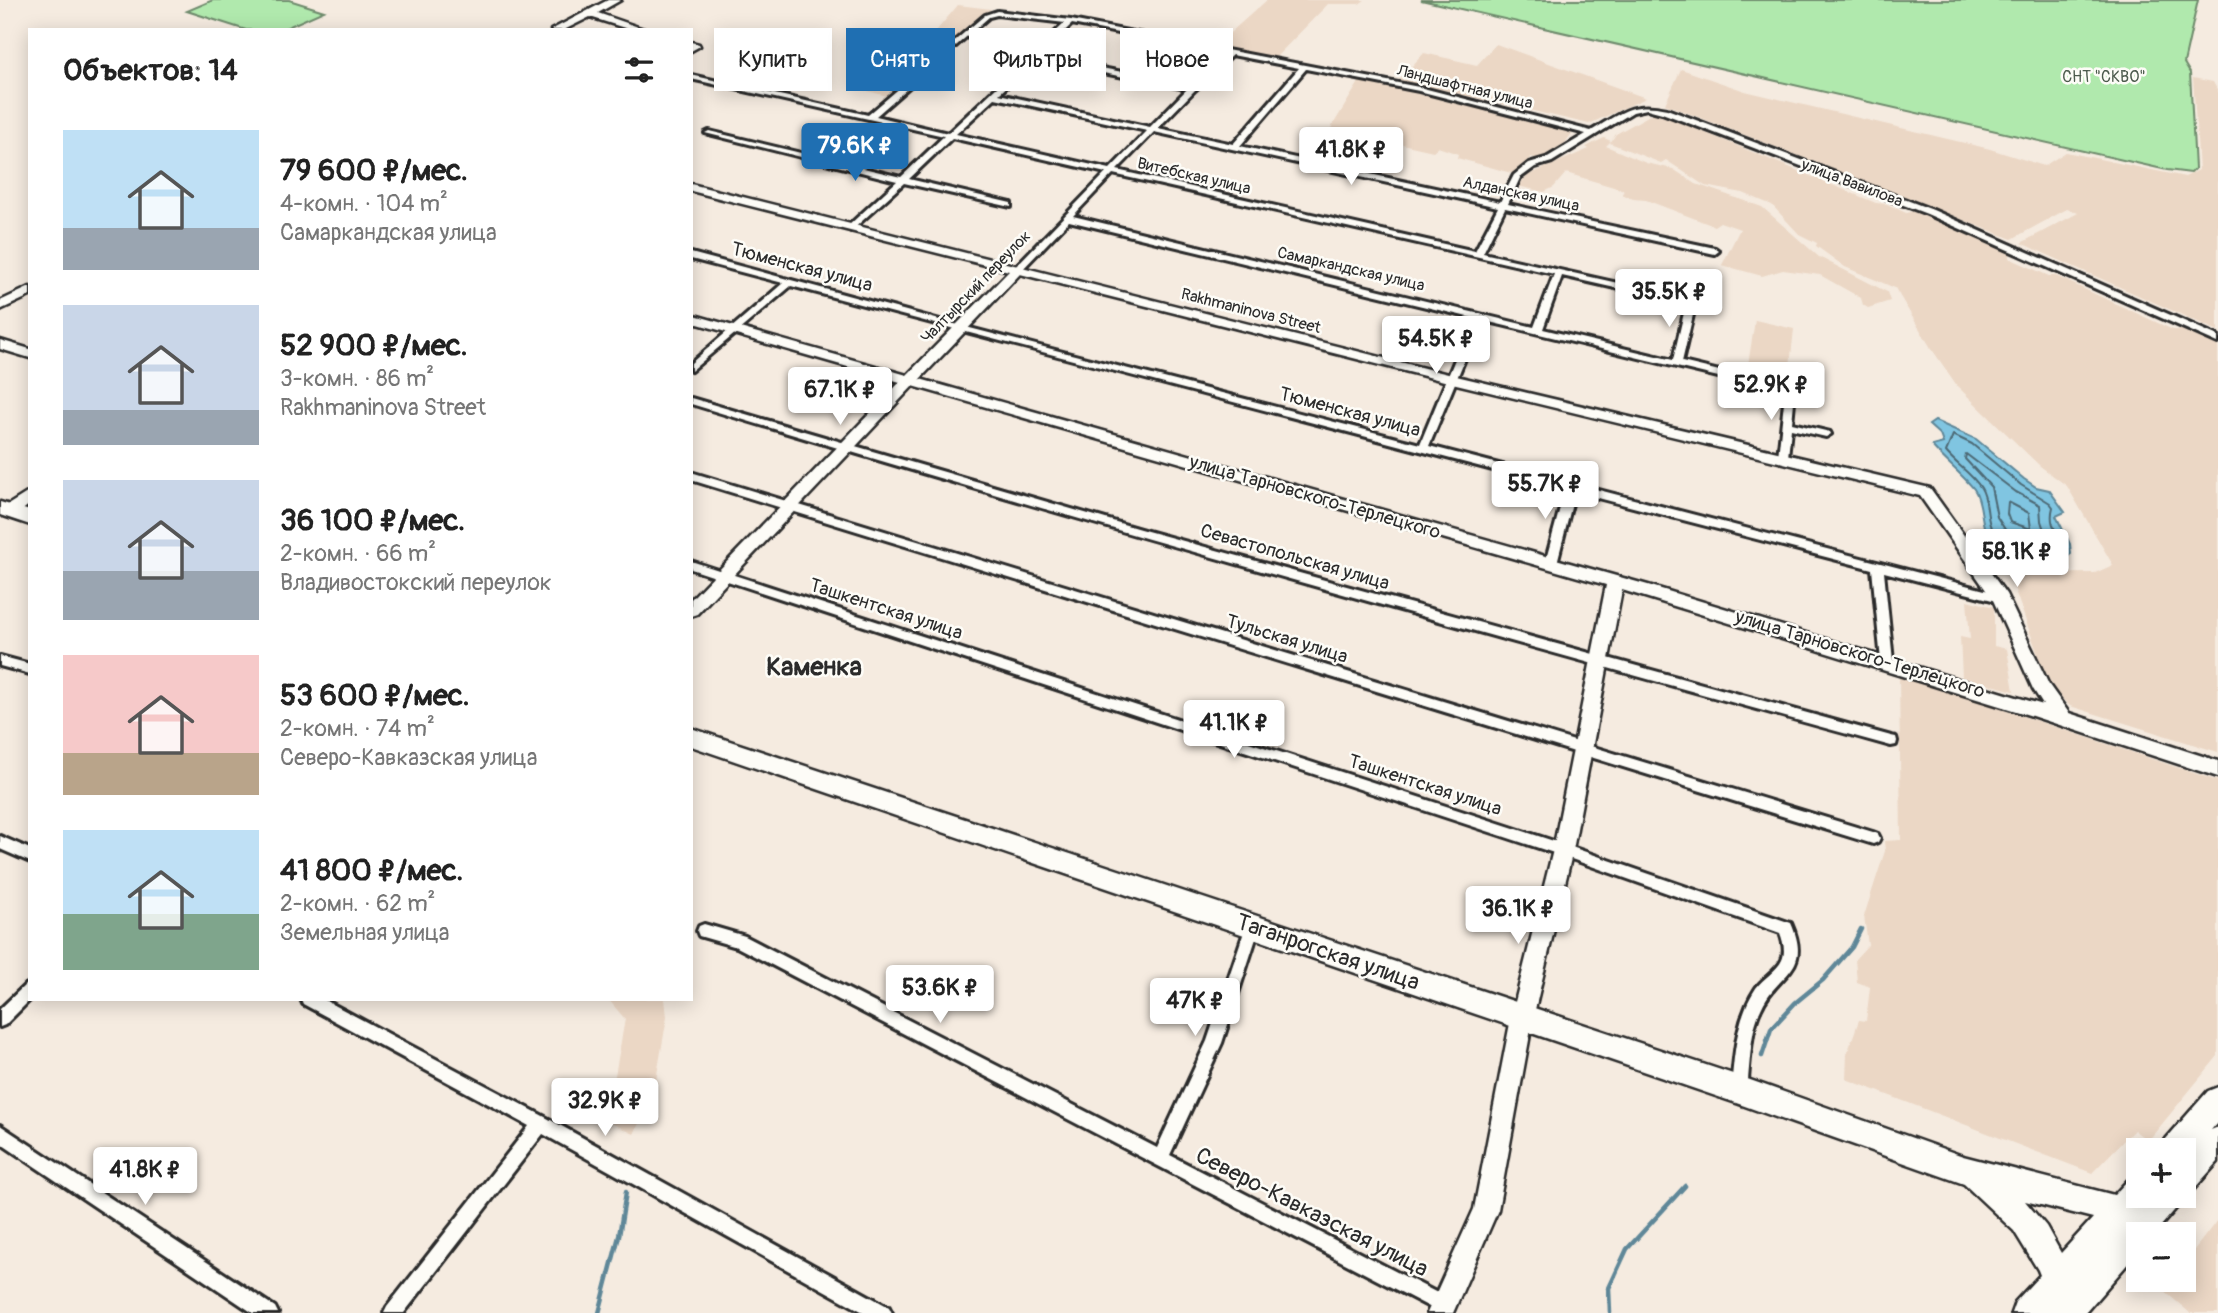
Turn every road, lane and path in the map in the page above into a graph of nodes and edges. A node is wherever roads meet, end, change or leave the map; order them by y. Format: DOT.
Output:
graph roads {
  1 [pos="616,0"];
  2 [pos="589,13"];
  3 [pos="1071,22"];
  4 [pos="560,28"];
  5 [pos="636,28"];
  6 [pos="1064,28"];
  7 [pos="1120,31"];
  8 [pos="1233,53"];
  9 [pos="1305,66"];
  10 [pos="693,77"];
  11 [pos="998,91"];
  12 [pos="1189,91"];
  13 [pos="993,96"];
  14 [pos="870,117"];
  15 [pos="1152,129"];
  16 [pos="709,133"];
  17 [pos="1594,134"];
  18 [pos="951,135"];
  19 [pos="1235,147"];
  20 [pos="1111,172"];
  21 [pos="904,180"];
  22 [pos="693,188"];
  23 [pos="1501,204"];
  24 [pos="1008,205"];
  25 [pos="1069,218"];
  26 [pos="851,228"];
  27 [pos="1715,251"];
  28 [pos="1478,254"];
  29 [pos="693,257"];
  30 [pos="1017,271"];
  31 [pos="1559,272"];
  32 [pos="790,282"];
  33 [pos="28,292"];
  34 [pos="0,306"];
  35 [pos="1478,316"];
  36 [pos="693,319"];
  37 [pos="959,328"];
  38 [pos="1538,330"];
  39 [pos="735,331"];
  40 [pos="2218,340"];
  41 [pos="0,344"];
  42 [pos="28,353"];
  43 [pos="1677,363"];
  44 [pos="693,366"];
  45 [pos="1452,379"];
  46 [pos="909,382"];
  47 [pos="693,402"];
  48 [pos="1786,425"];
  49 [pos="1826,434"];
  50 [pos="845,448"];
  51 [pos="1423,449"];
  52 [pos="1783,457"];
  53 [pos="693,477"];
  54 [pos="1570,487"];
  55 [pos="28,497"];
  56 [pos="787,507"];
  57 [pos="2,510"];
  58 [pos="28,517"];
  59 [pos="1551,563"];
  60 [pos="693,566"];
  61 [pos="1878,567"];
  62 [pos="722,575"];
  63 [pos="1615,583"];
  64 [pos="2000,598"];
  65 [pos="693,608"];
  66 [pos="0,661"];
  67 [pos="1887,661"];
  68 [pos="1600,662"];
  69 [pos="28,668"];
  70 [pos="2061,716"];
  71 [pos="693,738"];
  72 [pos="1891,741"];
  73 [pos="1583,749"];
  74 [pos="2218,769"];
  75 [pos="1873,838"];
  76 [pos="0,842"];
  77 [pos="1563,850"];
  78 [pos="28,855"];
  79 [pos="1253,926"];
  80 [pos="1786,928"];
  81 [pos="704,931"];
  82 [pos="28,992"];
  83 [pos="312,1001"];
  84 [pos="1522,1018"];
  85 [pos="0,1020"];
  86 [pos="1740,1090"];
  87 [pos="2218,1101"];
  88 [pos="541,1124"];
  89 [pos="0,1133"];
  90 [pos="2186,1138"];
  91 [pos="2218,1141"];
  92 [pos="1160,1159"];
  93 [pos="2196,1166"];
  94 [pos="1963,1170"];
  95 [pos="2126,1199"];
  96 [pos="2126,1203"];
  97 [pos="2157,1208"];
  98 [pos="2058,1277"];
  99 [pos="1442,1309"];
  100 [pos="269,1313"];
  101 [pos="393,1313"];
  102 [pos="883,1313"];
  103 [pos="2026,1313"];
  104 [pos="2064,1313"];
  1 -- 2 [label="street"];
  2 -- 4 [label="street"];
  2 -- 5 [label="street"];
  3 -- 6 [label="street"];
  3 -- 7 [label="street, Ландшафтная улица"];
  3 -- 14 [label="street, Ландшафтная улица"];
  8 -- 9 [label="street, Ландшафтная улица"];
  9 -- 17 [label="street, Ландшафтная улица"];
  9 -- 19 [label="street"];
  10 -- 14 [label="street, Витебская улица"];
  11 -- 13 [label="street"];
  12 -- 15 [label="street, Чалтырский переулок"];
  13 -- 15 [label="street, Алданская улица"];
  13 -- 18 [label="street"];
  14 -- 18 [label="street, Витебская улица"];
  15 -- 19 [label="street, Алданская улица"];
  15 -- 20 [label="street, Чалтырский переулок"];
  16 -- 21 [label="street"];
  17 -- 23 [label="street, улица Вавилова"];
  17 -- 40 [label="street, улица Вавилова"];
  18 -- 20 [label="street, Витебская улица"];
  18 -- 21 [label="street"];
  19 -- 23 [label="street, Алданская улица"];
  20 -- 25 [label="street, Чалтырский переулок"];
  20 -- 28 [label="street, Витебская улица"];
  21 -- 24 [label="street"];
  21 -- 26 [label="street"];
  22 -- 26 [label="street, Rakhmaninova Street"];
  23 -- 27 [label="street, Алданская улица"];
  23 -- 28 [label="street"];
  25 -- 30 [label="street, Чалтырский переулок"];
  25 -- 35 [label="street, Самаркандская улица"];
  26 -- 30 [label="street, Rakhmaninova Street"];
  28 -- 31 [label="street, Витебская улица"];
  29 -- 32 [label="street, Тюменская улица"];
  30 -- 37 [label="street, Чалтырский переулок"];
  30 -- 45 [label="street, Rakhmaninova Street"];
  31 -- 38 [label="street"];
  31 -- 43 [label="street, Витебская улица"];
  32 -- 37 [label="street, Тюменская улица"];
  32 -- 39 [label="street"];
  33 -- 34 [label="street"];
  35 -- 38 [label="street, Самаркандская улица"];
  35 -- 45 [label="street"];
  36 -- 39 [label="street, улица Тарновского-Терлецкого"];
  37 -- 46 [label="street, Чалтырский переулок"];
  37 -- 51 [label="street, Тюменская улица"];
  38 -- 43 [label="street, Самаркандская улица"];
  39 -- 44 [label="street"];
  39 -- 46 [label="street, улица Тарновского-Терлецкого"];
  41 -- 42 [label="street"];
  43 -- 48 [label="street, Самаркандская улица"];
  45 -- 51 [label="street"];
  45 -- 52 [label="street, Rakhmaninova Street"];
  46 -- 50 [label="street, Чалтырский переулок"];
  46 -- 59 [label="street, улица Тарновского-Терлецкого"];
  47 -- 50 [label="street, Севастопольская улица"];
  48 -- 49 [label="street"];
  48 -- 52 [label="street"];
  50 -- 56 [label="street, Чалтырский переулок"];
  50 -- 68 [label="street, Севастопольская улица"];
  51 -- 54 [label="street, Тюменская улица"];
  52 -- 64 [label="street, Rakhmaninova Street"];
  53 -- 56 [label="street, Тульская улица"];
  54 -- 59 [label="street"];
  54 -- 61 [label="street, Тюменская улица"];
  55 -- 57 [label="street"];
  56 -- 62 [label="street, Чалтырский переулок"];
  56 -- 73 [label="street, Тульская улица"];
  57 -- 58 [label="main road"];
  59 -- 63 [label="street, улица Тарновского-Терлецкого"];
  60 -- 62 [label="street, Ташкентская улица"];
  61 -- 64 [label="street, Тюменская улица"];
  61 -- 67 [label="street"];
  62 -- 65 [label="street, Чалтырский переулок"];
  62 -- 77 [label="street, Ташкентская улица"];
  63 -- 67 [label="street, улица Тарновского-Терлецкого"];
  63 -- 68 [label="street"];
  64 -- 70 [label="street"];
  66 -- 69 [label="street"];
  67 -- 70 [label="street, улица Тарновского-Терлецкого"];
  68 -- 72 [label="street, Севастопольская улица"];
  68 -- 73 [label="street"];
  70 -- 74 [label="street, улица Тарновского-Терлецкого"];
  71 -- 79 [label="main road, Таганрогская улица"];
  73 -- 75 [label="street, Тульская улица"];
  73 -- 77 [label="street"];
  76 -- 78 [label="street"];
  77 -- 80 [label="street, Ташкентская улица"];
  77 -- 84 [label="street"];
  79 -- 84 [label="main road, Таганрогская улица"];
  79 -- 92 [label="street"];
  80 -- 86 [label="street"];
  81 -- 92 [label="street, Северо-Кавказская улица"];
  82 -- 85 [label="street"];
  83 -- 88 [label="street"];
  84 -- 86 [label="main road, Таганрогская улица"];
  84 -- 99 [label="street"];
  86 -- 94 [label="main road, Таганрогская улица"];
  87 -- 90 [label="main road"];
  88 -- 101 [label="street"];
  88 -- 102 [label="street"];
  89 -- 100 [label="street"];
  91 -- 93 [label="main road"];
  92 -- 99 [label="street, Северо-Кавказская улица"];
  94 -- 95 [label="main road, Таганрогская улица"];
  94 -- 98 [label="main road, Таганрогская улица"];
  96 -- 98 [label="main road"];
  97 -- 104 [label="main road"];
  98 -- 103 [label="main road"];
  98 -- 104 [label="main road, Таганрогская улица"];
}
